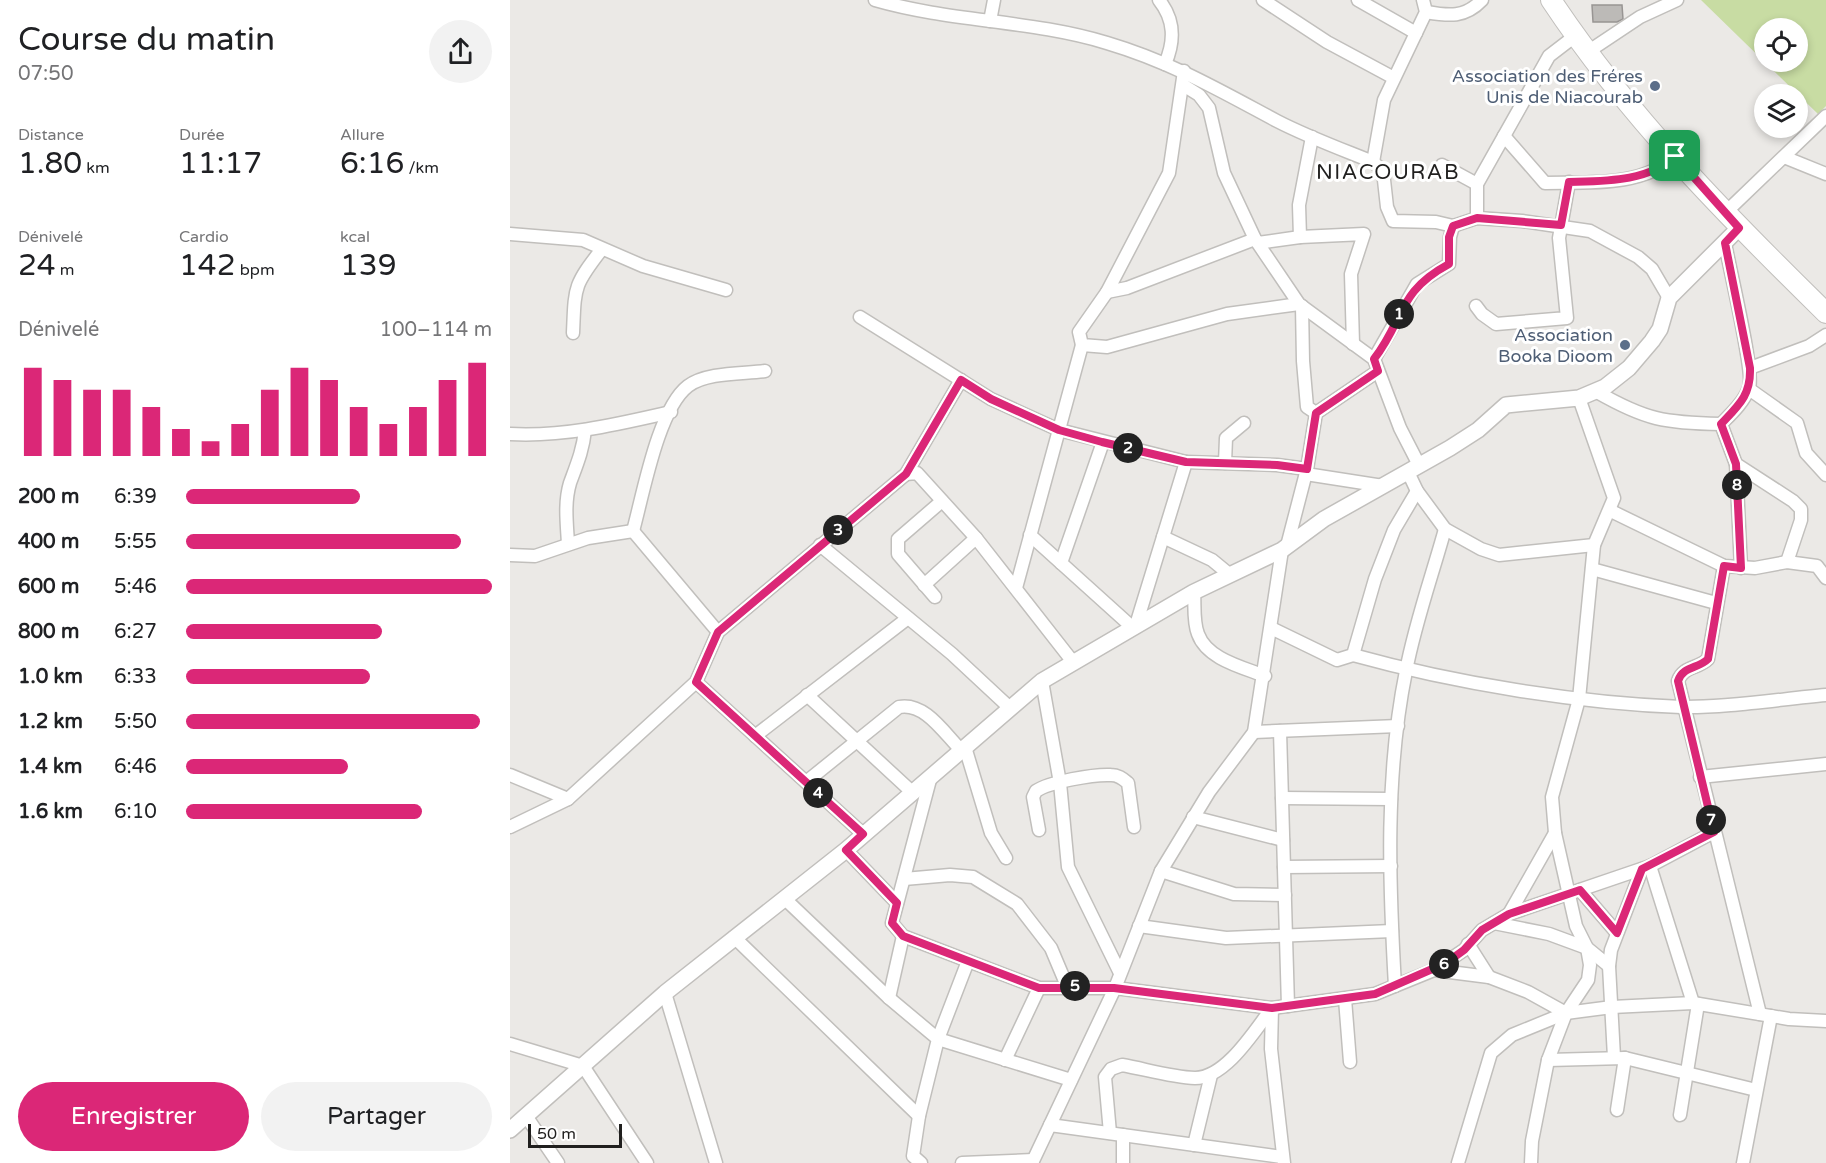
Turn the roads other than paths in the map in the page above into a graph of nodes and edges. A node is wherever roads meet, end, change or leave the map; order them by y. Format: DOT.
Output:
graph roads {
  1 [pos="875,0"];
  2 [pos="994,0"];
  3 [pos="1159,0"];
  4 [pos="1263,0"];
  5 [pos="1358,0"];
  6 [pos="1482,0"];
  7 [pos="1551,0"];
  8 [pos="1677,0"];
  9 [pos="1171,5"];
  10 [pos="1424,6"];
  11 [pos="990,21"];
  12 [pos="1416,33"];
  13 [pos="1575,36"];
  14 [pos="1586,53"];
  15 [pos="1165,64"];
  16 [pos="1184,71"];
  17 [pos="1394,78"];
  18 [pos="1183,85"];
  19 [pos="1826,116"];
  20 [pos="1504,136"];
  21 [pos="1312,137"];
  22 [pos="1675,156"];
  23 [pos="1784,157"];
  24 [pos="1373,162"];
  25 [pos="1442,165"];
  26 [pos="1826,174"];
  27 [pos="1569,182"];
  28 [pos="1477,184"];
  29 [pos="1725,213"];
  30 [pos="1477,218"];
  31 [pos="1561,225"];
  32 [pos="1453,226"];
  33 [pos="1739,228"];
  34 [pos="510,234"];
  35 [pos="1300,237"];
  36 [pos="1256,241"];
  37 [pos="1725,243"];
  38 [pos="602,249"];
  39 [pos="726,290"];
  40 [pos="1107,292"];
  41 [pos="1669,298"];
  42 [pos="1301,305"];
  43 [pos="1476,306"];
  44 [pos="1826,313"];
  45 [pos="860,316"];
  46 [pos="573,333"];
  47 [pos="1826,335"];
  48 [pos="1353,344"];
  49 [pos="1082,345"];
  50 [pos="1376,365"];
  51 [pos="1750,368"];
  52 [pos="765,371"];
  53 [pos="961,380"];
  54 [pos="1749,389"];
  55 [pos="1597,392"];
  56 [pos="1579,398"];
  57 [pos="671,412"];
  58 [pos="1316,413"];
  59 [pos="1244,423"];
  60 [pos="1721,424"];
  61 [pos="585,430"];
  62 [pos="1059,430"];
  63 [pos="510,434"];
  64 [pos="1102,442"];
  65 [pos="1186,462"];
  66 [pos="1225,463"];
  67 [pos="1736,464"];
  68 [pos="1413,468"];
  69 [pos="1306,472"];
  70 [pos="906,474"];
  71 [pos="1826,475"];
  72 [pos="1383,486"];
  73 [pos="1418,491"];
  74 [pos="942,501"];
  75 [pos="1611,511"];
  76 [pos="1445,529"];
  77 [pos="633,531"];
  78 [pos="1030,535"];
  79 [pos="1163,537"];
  80 [pos="976,538"];
  81 [pos="568,544"];
  82 [pos="820,545"];
  83 [pos="1594,545"];
  84 [pos="1285,548"];
  85 [pos="510,555"];
  86 [pos="1786,562"];
  87 [pos="1061,563"];
  88 [pos="1724,566"];
  89 [pos="1741,568"];
  90 [pos="1592,569"];
  91 [pos="1229,574"];
  92 [pos="1826,578"];
  93 [pos="924,585"];
  94 [pos="1016,588"];
  95 [pos="1194,592"];
  96 [pos="935,597"];
  97 [pos="1716,603"];
  98 [pos="908,618"];
  99 [pos="1134,626"];
  100 [pos="1271,628"];
  101 [pos="718,632"];
  102 [pos="1353,655"];
  103 [pos="1073,662"];
  104 [pos="1406,670"];
  105 [pos="1265,676"];
  106 [pos="1042,681"];
  107 [pos="696,682"];
  108 [pos="807,695"];
  109 [pos="1826,695"];
  110 [pos="1578,699"];
  111 [pos="1683,707"];
  112 [pos="1010,708"];
  113 [pos="1398,726"];
  114 [pos="1280,731"];
  115 [pos="1254,732"];
  116 [pos="755,736"];
  117 [pos="856,740"];
  118 [pos="963,748"];
  119 [pos="1826,764"];
  120 [pos="510,775"];
  121 [pos="931,776"];
  122 [pos="1700,777"];
  123 [pos="806,782"];
  124 [pos="1060,783"];
  125 [pos="912,792"];
  126 [pos="1282,798"];
  127 [pos="568,799"];
  128 [pos="1391,799"];
  129 [pos="1193,818"];
  130 [pos="510,826"];
  131 [pos="1134,827"];
  132 [pos="1039,830"];
  133 [pos="1714,832"];
  134 [pos="1555,833"];
  135 [pos="863,834"];
  136 [pos="1283,840"];
  137 [pos="846,850"];
  138 [pos="1006,858"];
  139 [pos="1391,866"];
  140 [pos="1284,867"];
  141 [pos="1646,868"];
  142 [pos="1161,871"];
  143 [pos="904,879"];
  144 [pos="1575,891"];
  145 [pos="1285,895"];
  146 [pos="784,898"];
  147 [pos="897,903"];
  148 [pos="1509,914"];
  149 [pos="1494,923"];
  150 [pos="1139,926"];
  151 [pos="1392,931"];
  152 [pos="1617,933"];
  153 [pos="1287,935"];
  154 [pos="903,936"];
  155 [pos="734,937"];
  156 [pos="1468,944"];
  157 [pos="1587,948"];
  158 [pos="968,961"];
  159 [pos="1609,966"];
  160 [pos="1434,970"];
  161 [pos="1120,973"];
  162 [pos="1489,977"];
  163 [pos="1067,986"];
  164 [pos="1395,986"];
  165 [pos="1039,988"];
  166 [pos="1114,988"];
  167 [pos="665,993"];
  168 [pos="889,998"];
  169 [pos="1345,999"];
  170 [pos="1696,1004"];
  171 [pos="1288,1006"];
  172 [pos="1612,1007"];
  173 [pos="1272,1008"];
  174 [pos="1566,1014"];
  175 [pos="1765,1015"];
  176 [pos="1826,1021"];
  177 [pos="938,1039"];
  178 [pos="510,1044"];
  179 [pos="1620,1058"];
  180 [pos="1005,1060"];
  181 [pos="1548,1060"];
  182 [pos="1350,1062"];
  183 [pos="583,1066"];
  184 [pos="1687,1073"];
  185 [pos="1211,1075"];
  186 [pos="1071,1080"];
  187 [pos="1756,1090"];
  188 [pos="1617,1110"];
  189 [pos="1680,1115"];
  190 [pos="526,1116"];
  191 [pos="919,1116"];
  192 [pos="1050,1125"];
  193 [pos="510,1130"];
  194 [pos="1110,1133"];
  195 [pos="1123,1135"];
  196 [pos="1194,1145"];
  197 [pos="1283,1160"];
  198 [pos="1033,1161"];
  199 [pos="558,1163"];
  200 [pos="647,1163"];
  201 [pos="716,1163"];
  202 [pos="921,1163"];
  203 [pos="962,1163"];
  204 [pos="1123,1163"];
  205 [pos="1458,1163"];
  206 [pos="1531,1163"];
  207 [pos="1743,1163"];
  1 -- 11 [label="street"];
  2 -- 11 [label="street"];
  3 -- 9 [label="street"];
  4 -- 17 [label="street"];
  5 -- 12 [label="street"];
  6 -- 10 [label="street"];
  7 -- 13 [label="main road"];
  8 -- 14 [label="street"];
  9 -- 15 [label="street"];
  10 -- 12 [label="street"];
  11 -- 15 [label="street"];
  12 -- 17 [label="street"];
  13 -- 14 [label="main road"];
  13 -- 20 [label="street"];
  14 -- 22 [label="main road"];
  15 -- 16 [label="street"];
  16 -- 18 [label="street"];
  16 -- 21 [label="street"];
  17 -- 24 [label="street"];
  18 -- 36 [label="street"];
  18 -- 40 [label="street"];
  19 -- 23 [label="street"];
  20 -- 27 [label="street"];
  20 -- 28 [label="street"];
  21 -- 24 [label="street"];
  21 -- 35 [label="street"];
  22 -- 27 [label="street"];
  22 -- 29 [label="main road"];
  23 -- 26 [label="street"];
  23 -- 29 [label="street"];
  24 -- 32 [label="street"];
  25 -- 28 [label="street"];
  27 -- 31 [label="street"];
  28 -- 30 [label="street"];
  29 -- 33 [label="main road"];
  30 -- 31 [label="street"];
  30 -- 32 [label="street"];
  31 -- 41 [label="street"];
  31 -- 43 [label="street"];
  32 -- 50 [label="street"];
  33 -- 37 [label="street"];
  33 -- 44 [label="main road"];
  34 -- 38 [label="street"];
  35 -- 36 [label="street"];
  35 -- 48 [label="street"];
  36 -- 40 [label="street"];
  36 -- 42 [label="street"];
  37 -- 41 [label="street"];
  37 -- 51 [label="street"];
  38 -- 39 [label="street"];
  38 -- 46 [label="street"];
  40 -- 49 [label="street"];
  41 -- 55 [label="street"];
  42 -- 48 [label="street"];
  42 -- 49 [label="street"];
  42 -- 58 [label="street"];
  45 -- 53 [label="street"];
  47 -- 51 [label="street"];
  48 -- 50 [label="street"];
  49 -- 62 [label="street"];
  50 -- 58 [label="street"];
  50 -- 68 [label="street"];
  51 -- 54 [label="street"];
  52 -- 57 [label="street"];
  53 -- 62 [label="street"];
  53 -- 70 [label="street"];
  54 -- 60 [label="street"];
  54 -- 71 [label="street"];
  55 -- 56 [label="street"];
  55 -- 60 [label="street"];
  56 -- 68 [label="street"];
  56 -- 75 [label="street"];
  57 -- 61 [label="street"];
  57 -- 77 [label="street"];
  58 -- 69 [label="street"];
  59 -- 66 [label="street"];
  60 -- 67 [label="street"];
  61 -- 63 [label="street"];
  61 -- 81 [label="street"];
  62 -- 64 [label="street"];
  62 -- 78 [label="street"];
  64 -- 65 [label="street"];
  64 -- 87 [label="street"];
  65 -- 66 [label="street"];
  65 -- 79 [label="street"];
  66 -- 69 [label="street"];
  67 -- 86 [label="street"];
  67 -- 89 [label="street"];
  68 -- 72 [label="street"];
  68 -- 73 [label="street"];
  69 -- 72 [label="street"];
  69 -- 84 [label="street"];
  70 -- 74 [label="street"];
  70 -- 82 [label="street"];
  72 -- 84 [label="street"];
  73 -- 76 [label="street"];
  73 -- 102 [label="street"];
  74 -- 80 [label="street"];
  74 -- 93 [label="street"];
  75 -- 83 [label="street"];
  75 -- 88 [label="street"];
  76 -- 83 [label="street"];
  76 -- 104 [label="street"];
  77 -- 81 [label="street"];
  77 -- 101 [label="street"];
  78 -- 87 [label="street"];
  78 -- 94 [label="street"];
  79 -- 91 [label="street"];
  79 -- 99 [label="street"];
  80 -- 93 [label="street"];
  80 -- 94 [label="street"];
  81 -- 85 [label="street"];
  82 -- 98 [label="street"];
  82 -- 101 [label="street"];
  83 -- 90 [label="street"];
  84 -- 91 [label="street"];
  84 -- 100 [label="street"];
  86 -- 89 [label="street"];
  86 -- 92 [label="street"];
  87 -- 99 [label="street"];
  88 -- 89 [label="street"];
  88 -- 97 [label="street"];
  90 -- 97 [label="street"];
  90 -- 110 [label="street"];
  91 -- 95 [label="street"];
  93 -- 96 [label="street"];
  94 -- 103 [label="street"];
  95 -- 99 [label="street"];
  95 -- 105 [label="street"];
  97 -- 111 [label="street"];
  98 -- 108 [label="street"];
  98 -- 112 [label="street"];
  99 -- 103 [label="street"];
  100 -- 102 [label="street"];
  100 -- 105 [label="street"];
  101 -- 107 [label="street"];
  102 -- 104 [label="street"];
  103 -- 106 [label="street"];
  104 -- 110 [label="street"];
  104 -- 113 [label="street"];
  105 -- 115 [label="street"];
  106 -- 112 [label="street"];
  106 -- 124 [label="street"];
  107 -- 116 [label="street"];
  107 -- 127 [label="street"];
  108 -- 116 [label="street"];
  108 -- 117 [label="street"];
  109 -- 111 [label="street"];
  110 -- 111 [label="street"];
  110 -- 134 [label="street"];
  111 -- 122 [label="street"];
  112 -- 118 [label="street"];
  113 -- 114 [label="street"];
  113 -- 128 [label="street"];
  114 -- 115 [label="street"];
  114 -- 126 [label="street"];
  115 -- 129 [label="street"];
  116 -- 123 [label="street"];
  117 -- 118 [label="street"];
  117 -- 123 [label="street"];
  117 -- 125 [label="street"];
  118 -- 121 [label="street"];
  118 -- 138 [label="street"];
  119 -- 122 [label="street"];
  120 -- 127 [label="street"];
  121 -- 125 [label="street"];
  121 -- 143 [label="street"];
  122 -- 133 [label="street"];
  123 -- 135 [label="street"];
  124 -- 131 [label="street"];
  124 -- 132 [label="street"];
  124 -- 161 [label="street"];
  125 -- 135 [label="street"];
  126 -- 128 [label="street"];
  126 -- 136 [label="street"];
  127 -- 130 [label="street"];
  128 -- 139 [label="street"];
  129 -- 136 [label="street"];
  129 -- 142 [label="street"];
  133 -- 141 [label="street"];
  133 -- 175 [label="street"];
  134 -- 144 [label="street"];
  134 -- 148 [label="street"];
  135 -- 137 [label="street"];
  136 -- 140 [label="street"];
  137 -- 146 [label="street"];
  137 -- 147 [label="street"];
  139 -- 140 [label="street"];
  139 -- 151 [label="street"];
  140 -- 145 [label="street"];
  141 -- 144 [label="street"];
  141 -- 152 [label="street"];
  141 -- 170 [label="street"];
  142 -- 145 [label="street"];
  142 -- 150 [label="street"];
  143 -- 147 [label="street"];
  143 -- 163 [label="street"];
  144 -- 148 [label="street"];
  144 -- 152 [label="street"];
  144 -- 157 [label="street"];
  145 -- 153 [label="street"];
  146 -- 155 [label="street"];
  146 -- 168 [label="street"];
  147 -- 154 [label="street"];
  148 -- 149 [label="street"];
  149 -- 156 [label="street"];
  149 -- 157 [label="street"];
  150 -- 153 [label="street"];
  150 -- 161 [label="street"];
  151 -- 153 [label="street"];
  151 -- 164 [label="street"];
  152 -- 159 [label="street"];
  153 -- 171 [label="street"];
  154 -- 158 [label="street"];
  154 -- 168 [label="street"];
  155 -- 167 [label="street"];
  155 -- 191 [label="street"];
  156 -- 160 [label="street"];
  156 -- 162 [label="street"];
  157 -- 159 [label="street"];
  157 -- 174 [label="street"];
  158 -- 165 [label="street"];
  158 -- 177 [label="street"];
  159 -- 172 [label="street"];
  160 -- 162 [label="street"];
  160 -- 164 [label="street"];
  161 -- 166 [label="street"];
  162 -- 174 [label="street"];
  163 -- 165 [label="street"];
  163 -- 166 [label="street"];
  164 -- 169 [label="street"];
  165 -- 180 [label="street"];
  166 -- 173 [label="street"];
  166 -- 186 [label="street"];
  167 -- 183 [label="street"];
  167 -- 201 [label="street"];
  168 -- 177 [label="street"];
  169 -- 171 [label="street"];
  169 -- 182 [label="street"];
  170 -- 172 [label="street"];
  170 -- 175 [label="street"];
  170 -- 184 [label="street"];
  171 -- 173 [label="street"];
  172 -- 174 [label="street"];
  172 -- 179 [label="street"];
  173 -- 185 [label="street"];
  173 -- 197 [label="street"];
  174 -- 181 [label="street"];
  174 -- 205 [label="street"];
  175 -- 176 [label="street"];
  175 -- 187 [label="street"];
  177 -- 180 [label="street"];
  177 -- 191 [label="street"];
  178 -- 183 [label="street"];
  179 -- 181 [label="street"];
  179 -- 184 [label="street"];
  179 -- 188 [label="street"];
  180 -- 186 [label="street"];
  181 -- 206 [label="street"];
  183 -- 190 [label="street"];
  183 -- 200 [label="street"];
  184 -- 187 [label="street"];
  184 -- 189 [label="street"];
  185 -- 194 [label="street"];
  185 -- 196 [label="street"];
  186 -- 192 [label="street"];
  187 -- 207 [label="street"];
  190 -- 193 [label="street"];
  190 -- 199 [label="street"];
  191 -- 202 [label="street"];
  192 -- 194 [label="street"];
  192 -- 198 [label="street"];
  194 -- 195 [label="street"];
  195 -- 196 [label="street"];
  195 -- 204 [label="street"];
  196 -- 197 [label="street"];
  198 -- 203 [label="street"];
}
